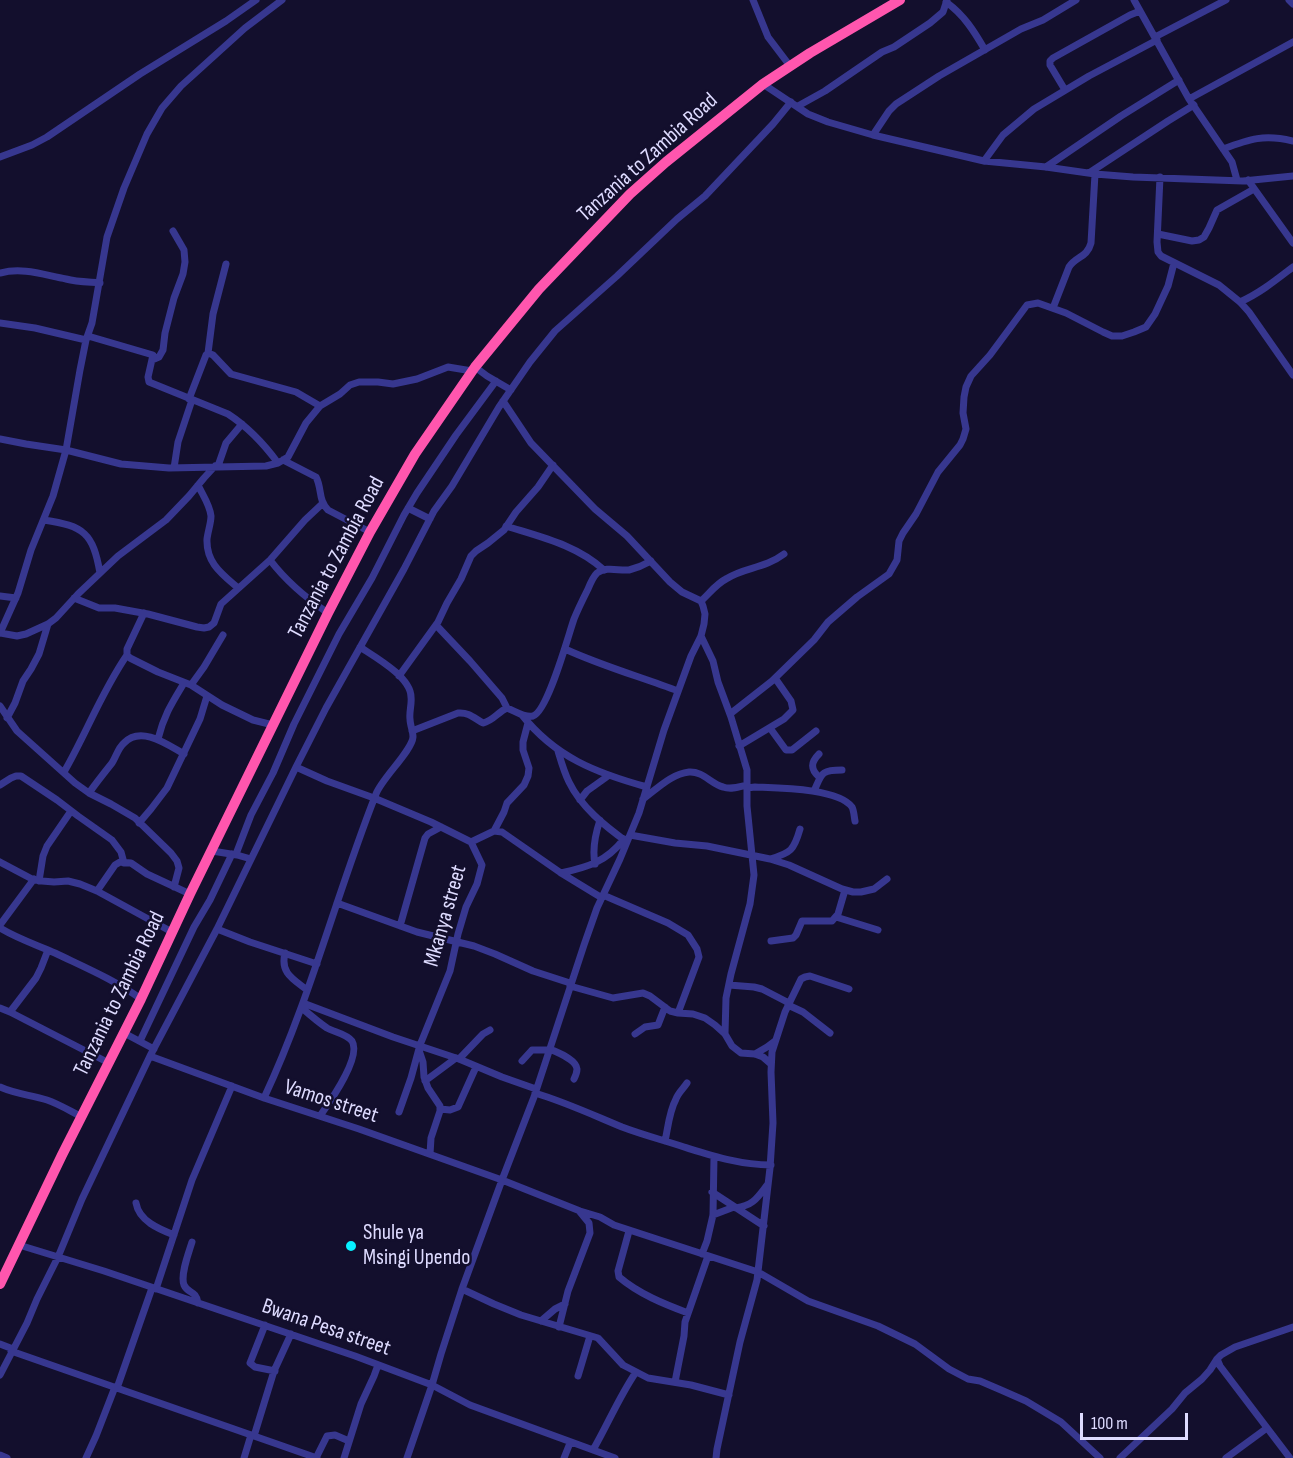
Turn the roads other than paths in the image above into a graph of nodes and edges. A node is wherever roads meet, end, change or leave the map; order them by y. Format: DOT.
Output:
graph roads {
  1 [pos="255,0"];
  2 [pos="282,0"];
  3 [pos="753,0"];
  4 [pos="900,0"];
  5 [pos="1076,0"];
  6 [pos="1134,0"];
  7 [pos="1226,0"];
  8 [pos="1289,0"];
  9 [pos="947,1"];
  10 [pos="1293,4"];
  11 [pos="1140,11"];
  12 [pos="1156,39"];
  13 [pos="1293,42"];
  14 [pos="985,50"];
  15 [pos="790,66"];
  16 [pos="1179,80"];
  17 [pos="763,84"];
  18 [pos="1065,90"];
  19 [pos="1192,102"];
  20 [pos="794,104"];
  21 [pos="873,135"];
  22 [pos="1293,141"];
  23 [pos="1223,149"];
  24 [pos="0,157"];
  25 [pos="984,160"];
  26 [pos="1046,166"];
  27 [pos="1092,174"];
  28 [pos="1293,176"];
  29 [pos="1160,177"];
  30 [pos="1237,180"];
  31 [pos="1248,180"];
  32 [pos="1254,189"];
  33 [pos="172,231"];
  34 [pos="1158,234"];
  35 [pos="1293,243"];
  36 [pos="1174,263"];
  37 [pos="226,264"];
  38 [pos="1293,267"];
  39 [pos="0,273"];
  40 [pos="100,283"];
  41 [pos="1240,302"];
  42 [pos="1053,308"];
  43 [pos="0,323"];
  44 [pos="87,338"];
  45 [pos="208,353"];
  46 [pos="152,360"];
  47 [pos="474,369"];
  48 [pos="1293,375"];
  49 [pos="496,381"];
  50 [pos="511,390"];
  51 [pos="191,399"];
  52 [pos="503,401"];
  53 [pos="320,406"];
  54 [pos="242,424"];
  55 [pos="0,438"];
  56 [pos="66,450"];
  57 [pos="280,462"];
  58 [pos="553,465"];
  59 [pos="217,466"];
  60 [pos="174,468"];
  61 [pos="198,485"];
  62 [pos="322,504"];
  63 [pos="408,508"];
  64 [pos="430,519"];
  65 [pos="44,520"];
  66 [pos="506,526"];
  67 [pos="370,532"];
  68 [pos="784,554"];
  69 [pos="270,560"];
  70 [pos="651,561"];
  71 [pos="604,570"];
  72 [pos="100,573"];
  73 [pos="238,588"];
  74 [pos="0,596"];
  75 [pos="16,597"];
  76 [pos="74,598"];
  77 [pos="701,602"];
  78 [pos="144,613"];
  79 [pos="328,613"];
  80 [pos="48,624"];
  81 [pos="436,625"];
  82 [pos="0,633"];
  83 [pos="223,635"];
  84 [pos="701,636"];
  85 [pos="360,647"];
  86 [pos="565,649"];
  87 [pos="127,654"];
  88 [pos="399,676"];
  89 [pos="776,678"];
  90 [pos="187,684"];
  91 [pos="678,691"];
  92 [pos="207,696"];
  93 [pos="0,707"];
  94 [pos="507,708"];
  95 [pos="520,713"];
  96 [pos="730,714"];
  97 [pos="7,718"];
  98 [pos="528,723"];
  99 [pos="273,725"];
  100 [pos="770,728"];
  101 [pos="412,731"];
  102 [pos="816,731"];
  103 [pos="158,739"];
  104 [pos="739,746"];
  105 [pos="558,750"];
  106 [pos="184,754"];
  107 [pos="819,754"];
  108 [pos="296,767"];
  109 [pos="842,770"];
  110 [pos="64,772"];
  111 [pos="608,776"];
  112 [pos="819,777"];
  113 [pos="0,785"];
  114 [pos="647,787"];
  115 [pos="747,787"];
  116 [pos="814,791"];
  117 [pos="89,794"];
  118 [pos="374,798"];
  119 [pos="643,799"];
  120 [pos="580,800"];
  121 [pos="71,811"];
  122 [pos="600,820"];
  123 [pos="855,821"];
  124 [pos="139,823"];
  125 [pos="441,827"];
  126 [pos="800,829"];
  127 [pos="494,831"];
  128 [pos="627,838"];
  129 [pos="471,842"];
  130 [pos="212,850"];
  131 [pos="234,854"];
  132 [pos="752,856"];
  133 [pos="251,859"];
  134 [pos="770,859"];
  135 [pos="0,861"];
  136 [pos="124,862"];
  137 [pos="595,864"];
  138 [pos="561,873"];
  139 [pos="887,879"];
  140 [pos="37,880"];
  141 [pos="174,887"];
  142 [pos="845,890"];
  143 [pos="97,891"];
  144 [pos="190,894"];
  145 [pos="602,896"];
  146 [pos="337,903"];
  147 [pos="836,917"];
  148 [pos="399,926"];
  149 [pos="0,927"];
  150 [pos="217,929"];
  151 [pos="878,930"];
  152 [pos="172,932"];
  153 [pos="771,941"];
  154 [pos="457,942"];
  155 [pos="48,950"];
  156 [pos="285,953"];
  157 [pos="317,964"];
  158 [pos="570,984"];
  159 [pos="729,985"];
  160 [pos="849,989"];
  161 [pos="307,990"];
  162 [pos="141,999"];
  163 [pos="789,1004"];
  164 [pos="302,1005"];
  165 [pos="665,1007"];
  166 [pos="3,1010"];
  167 [pos="678,1013"];
  168 [pos="490,1030"];
  169 [pos="124,1033"];
  170 [pos="830,1033"];
  171 [pos="635,1034"];
  172 [pos="725,1034"];
  173 [pos="775,1040"];
  174 [pos="140,1041"];
  175 [pos="420,1048"];
  176 [pos="550,1049"];
  177 [pos="152,1052"];
  178 [pos="755,1054"];
  179 [pos="457,1058"];
  180 [pos="522,1061"];
  181 [pos="109,1063"];
  182 [pos="771,1064"];
  183 [pos="476,1067"];
  184 [pos="574,1079"];
  185 [pos="425,1081"];
  186 [pos="687,1083"];
  187 [pos="232,1086"];
  188 [pos="0,1087"];
  189 [pos="536,1091"];
  190 [pos="264,1098"];
  191 [pos="440,1109"];
  192 [pos="399,1113"];
  193 [pos="320,1116"];
  194 [pos="82,1117"];
  195 [pos="665,1142"];
  196 [pos="430,1154"];
  197 [pos="714,1157"];
  198 [pos="771,1165"];
  199 [pos="501,1180"];
  200 [pos="769,1184"];
  201 [pos="712,1192"];
  202 [pos="136,1203"];
  203 [pos="735,1208"];
  204 [pos="580,1211"];
  205 [pos="713,1215"];
  206 [pos="764,1226"];
  207 [pos="629,1231"];
  208 [pos="174,1235"];
  209 [pos="192,1242"];
  210 [pos="19,1245"];
  211 [pos="705,1255"];
  212 [pos="58,1257"];
  213 [pos="758,1272"];
  214 [pos="1,1278"];
  215 [pos="154,1289"];
  216 [pos="462,1289"];
  217 [pos="198,1303"];
  218 [pos="564,1304"];
  219 [pos="688,1313"];
  220 [pos="541,1321"];
  221 [pos="265,1325"];
  222 [pos="559,1327"];
  223 [pos="1293,1327"];
  224 [pos="291,1334"];
  225 [pos="590,1336"];
  226 [pos="0,1344"];
  227 [pos="12,1350"];
  228 [pos="1217,1359"];
  229 [pos="378,1365"];
  230 [pos="274,1371"];
  231 [pos="636,1372"];
  232 [pos="0,1375"];
  233 [pos="578,1377"];
  234 [pos="675,1382"];
  235 [pos="432,1385"];
  236 [pos="116,1387"];
  237 [pos="729,1395"];
  238 [pos="1267,1428"];
  239 [pos="252,1435"];
  240 [pos="350,1441"];
  241 [pos="570,1443"];
  242 [pos="593,1450"];
  243 [pos="0,1455"];
  244 [pos="7,1458"];
  245 [pos="86,1458"];
  246 [pos="244,1458"];
  247 [pos="317,1458"];
  248 [pos="344,1458"];
  249 [pos="407,1458"];
  250 [pos="564,1458"];
  251 [pos="615,1458"];
  252 [pos="716,1458"];
  253 [pos="1100,1458"];
  254 [pos="1120,1458"];
  255 [pos="1226,1458"];
  256 [pos="1290,1458"];
  1 -- 24 [label="street"];
  2 -- 40 [label="street"];
  3 -- 15 [label="street"];
  4 -- 15 [label="highway, Tanzania to Zambia Road"];
  5 -- 14 [label="street"];
  6 -- 11 [label="street"];
  7 -- 12 [label="street"];
  8 -- 10 [label="street"];
  9 -- 14 [label="street"];
  9 -- 20 [label="street"];
  11 -- 12 [label="street"];
  11 -- 18 [label="street"];
  12 -- 16 [label="street"];
  12 -- 18 [label="street"];
  13 -- 19 [label="street"];
  14 -- 21 [label="street"];
  15 -- 17 [label="highway, Tanzania to Zambia Road"];
  16 -- 19 [label="street"];
  16 -- 26 [label="street"];
  17 -- 20 [label="street"];
  17 -- 47 [label="highway, Tanzania to Zambia Road"];
  18 -- 25 [label="street"];
  19 -- 23 [label="street"];
  19 -- 27 [label="street"];
  20 -- 21 [label="street"];
  20 -- 50 [label="street"];
  21 -- 25 [label="street"];
  22 -- 23 [label="street"];
  23 -- 30 [label="street"];
  25 -- 26 [label="street"];
  26 -- 27 [label="street"];
  27 -- 29 [label="street"];
  27 -- 42 [label="street"];
  28 -- 31 [label="street"];
  29 -- 30 [label="street"];
  29 -- 34 [label="street"];
  30 -- 31 [label="street"];
  31 -- 32 [label="street"];
  32 -- 34 [label="street"];
  32 -- 35 [label="street"];
  33 -- 46 [label="street"];
  34 -- 36 [label="street"];
  36 -- 41 [label="street"];
  36 -- 42 [label="street"];
  37 -- 45 [label="street"];
  38 -- 41 [label="street"];
  39 -- 40 [label="street"];
  40 -- 44 [label="street"];
  41 -- 48 [label="street"];
  42 -- 89 [label="street"];
  43 -- 44 [label="street"];
  44 -- 46 [label="street"];
  44 -- 56 [label="street"];
  45 -- 51 [label="street"];
  45 -- 53 [label="street"];
  46 -- 51 [label="street"];
  47 -- 49 [label="street"];
  47 -- 53 [label="street"];
  47 -- 67 [label="highway, Tanzania to Zambia Road"];
  49 -- 50 [label="street"];
  49 -- 63 [label="street"];
  50 -- 52 [label="street"];
  51 -- 54 [label="street"];
  51 -- 60 [label="street"];
  52 -- 58 [label="street"];
  52 -- 64 [label="street"];
  53 -- 57 [label="street"];
  54 -- 57 [label="street"];
  54 -- 59 [label="street"];
  55 -- 56 [label="street"];
  56 -- 60 [label="street"];
  56 -- 65 [label="street"];
  57 -- 59 [label="street"];
  57 -- 62 [label="street"];
  58 -- 66 [label="street"];
  58 -- 70 [label="street"];
  59 -- 60 [label="street"];
  59 -- 61 [label="street"];
  61 -- 72 [label="street"];
  61 -- 73 [label="street"];
  62 -- 67 [label="street"];
  62 -- 69 [label="street"];
  63 -- 64 [label="street"];
  63 -- 131 [label="street"];
  64 -- 85 [label="street"];
  65 -- 72 [label="street"];
  65 -- 75 [label="street"];
  66 -- 71 [label="street"];
  66 -- 81 [label="street"];
  67 -- 79 [label="highway, Tanzania to Zambia Road"];
  68 -- 77 [label="street"];
  69 -- 73 [label="street"];
  69 -- 79 [label="street"];
  70 -- 71 [label="street"];
  70 -- 77 [label="street"];
  71 -- 86 [label="street"];
  72 -- 76 [label="street"];
  73 -- 78 [label="street"];
  74 -- 75 [label="street"];
  75 -- 82 [label="street"];
  76 -- 78 [label="street"];
  76 -- 80 [label="street"];
  77 -- 84 [label="street"];
  78 -- 87 [label="street"];
  79 -- 99 [label="highway, Tanzania to Zambia Road"];
  80 -- 82 [label="street"];
  80 -- 97 [label="street"];
  81 -- 88 [label="street"];
  81 -- 94 [label="street"];
  83 -- 90 [label="street"];
  84 -- 91 [label="street"];
  84 -- 96 [label="street"];
  85 -- 88 [label="street"];
  85 -- 108 [label="street"];
  86 -- 91 [label="street"];
  86 -- 95 [label="street"];
  87 -- 90 [label="street"];
  87 -- 110 [label="street"];
  88 -- 101 [label="street"];
  89 -- 96 [label="street"];
  89 -- 100 [label="street"];
  90 -- 92 [label="street"];
  90 -- 103 [label="street"];
  91 -- 114 [label="street"];
  92 -- 99 [label="street"];
  92 -- 106 [label="street"];
  93 -- 97 [label="street"];
  94 -- 95 [label="street"];
  94 -- 101 [label="street"];
  95 -- 98 [label="street"];
  96 -- 104 [label="street"];
  97 -- 110 [label="street"];
  98 -- 105 [label="street"];
  98 -- 127 [label="street"];
  99 -- 130 [label="highway, Tanzania to Zambia Road"];
  100 -- 102 [label="street"];
  100 -- 104 [label="street"];
  101 -- 118 [label="street"];
  103 -- 106 [label="street"];
  103 -- 117 [label="street"];
  104 -- 115 [label="street"];
  105 -- 111 [label="street"];
  105 -- 120 [label="street"];
  106 -- 124 [label="street"];
  107 -- 112 [label="street"];
  108 -- 118 [label="street, Mkanya street"];
  108 -- 133 [label="street"];
  109 -- 112 [label="street"];
  110 -- 117 [label="street"];
  111 -- 114 [label="street"];
  111 -- 120 [label="street"];
  112 -- 116 [label="street"];
  113 -- 121 [label="street"];
  114 -- 119 [label="street"];
  115 -- 116 [label="street"];
  115 -- 119 [label="street"];
  115 -- 132 [label="street"];
  116 -- 123 [label="street"];
  117 -- 124 [label="street"];
  118 -- 125 [label="street, Mkanya street"];
  118 -- 146 [label="street"];
  119 -- 128 [label="street"];
  120 -- 122 [label="street"];
  121 -- 136 [label="street"];
  121 -- 140 [label="street"];
  122 -- 128 [label="street"];
  122 -- 137 [label="street"];
  124 -- 141 [label="street"];
  125 -- 129 [label="street, Mkanya street"];
  125 -- 148 [label="street"];
  126 -- 134 [label="street"];
  127 -- 129 [label="street"];
  127 -- 138 [label="street"];
  128 -- 132 [label="street"];
  128 -- 137 [label="street"];
  128 -- 145 [label="street"];
  129 -- 154 [label="street, Mkanya street"];
  130 -- 131 [label="street"];
  130 -- 144 [label="highway, Tanzania to Zambia Road"];
  131 -- 133 [label="street"];
  131 -- 174 [label="street"];
  132 -- 134 [label="street"];
  132 -- 159 [label="street"];
  133 -- 150 [label="street"];
  134 -- 142 [label="street"];
  135 -- 140 [label="street"];
  136 -- 141 [label="street"];
  136 -- 143 [label="street"];
  137 -- 138 [label="street"];
  138 -- 145 [label="street"];
  139 -- 142 [label="street"];
  140 -- 143 [label="street"];
  140 -- 149 [label="street"];
  141 -- 144 [label="street"];
  142 -- 147 [label="street"];
  143 -- 152 [label="street"];
  144 -- 152 [label="highway, Tanzania to Zambia Road"];
  145 -- 158 [label="street"];
  145 -- 167 [label="street"];
  146 -- 148 [label="street"];
  146 -- 157 [label="street"];
  147 -- 151 [label="street"];
  147 -- 153 [label="street"];
  148 -- 154 [label="street"];
  149 -- 155 [label="street"];
  150 -- 156 [label="street"];
  150 -- 177 [label="street"];
  152 -- 162 [label="highway, Tanzania to Zambia Road"];
  154 -- 158 [label="street"];
  154 -- 175 [label="street, Mkanya street"];
  155 -- 162 [label="street"];
  155 -- 166 [label="street"];
  156 -- 157 [label="street"];
  156 -- 161 [label="street"];
  157 -- 161 [label="street"];
  158 -- 165 [label="street"];
  158 -- 176 [label="street"];
  159 -- 163 [label="street"];
  159 -- 172 [label="street"];
  160 -- 163 [label="street"];
  161 -- 164 [label="street"];
  162 -- 169 [label="highway, Tanzania to Zambia Road"];
  163 -- 170 [label="street"];
  163 -- 173 [label="street"];
  164 -- 175 [label="street"];
  164 -- 190 [label="street"];
  164 -- 193 [label="street"];
  165 -- 167 [label="street"];
  165 -- 171 [label="street"];
  166 -- 181 [label="street"];
  167 -- 172 [label="street"];
  168 -- 179 [label="street"];
  169 -- 174 [label="street, Vamos street"];
  169 -- 181 [label="highway, Tanzania to Zambia Road"];
  172 -- 178 [label="street"];
  173 -- 178 [label="street"];
  173 -- 182 [label="street"];
  174 -- 177 [label="street, Vamos street"];
  175 -- 179 [label="street"];
  175 -- 185 [label="street"];
  175 -- 192 [label="street, Mkanya street"];
  176 -- 180 [label="street"];
  176 -- 184 [label="street"];
  176 -- 189 [label="street"];
  177 -- 187 [label="street, Vamos street"];
  177 -- 212 [label="street"];
  178 -- 182 [label="street"];
  179 -- 183 [label="street"];
  179 -- 185 [label="street"];
  181 -- 194 [label="highway, Tanzania to Zambia Road"];
  182 -- 198 [label="street"];
  183 -- 189 [label="street"];
  183 -- 191 [label="street"];
  185 -- 191 [label="street"];
  186 -- 195 [label="street"];
  187 -- 190 [label="street, Vamos street"];
  187 -- 208 [label="street"];
  188 -- 194 [label="street"];
  189 -- 195 [label="street"];
  189 -- 199 [label="street"];
  190 -- 193 [label="street, Vamos street"];
  191 -- 196 [label="street"];
  193 -- 196 [label="street, Vamos street"];
  194 -- 210 [label="highway, Tanzania to Zambia Road"];
  195 -- 197 [label="street"];
  196 -- 199 [label="street, Vamos street"];
  197 -- 198 [label="street"];
  197 -- 201 [label="street"];
  198 -- 200 [label="street"];
  199 -- 204 [label="street, Vamos street"];
  199 -- 216 [label="street"];
  200 -- 203 [label="street"];
  200 -- 206 [label="street"];
  201 -- 203 [label="street"];
  201 -- 205 [label="street"];
  202 -- 208 [label="street"];
  203 -- 205 [label="street"];
  203 -- 206 [label="street"];
  204 -- 207 [label="street, Vamos street"];
  204 -- 218 [label="street"];
  205 -- 211 [label="street"];
  206 -- 213 [label="street"];
  207 -- 211 [label="street, Vamos street"];
  207 -- 219 [label="street"];
  208 -- 215 [label="street"];
  209 -- 217 [label="street"];
  210 -- 212 [label="street, Bwana Pesa street"];
  210 -- 214 [label="highway, Tanzania to Zambia Road"];
  211 -- 213 [label="street, Vamos street"];
  211 -- 219 [label="street"];
  212 -- 215 [label="street, Bwana Pesa street"];
  212 -- 227 [label="street"];
  213 -- 237 [label="street"];
  213 -- 253 [label="street, Vamos street"];
  215 -- 217 [label="street, Bwana Pesa street"];
  215 -- 236 [label="street"];
  216 -- 220 [label="street"];
  216 -- 235 [label="street"];
  217 -- 221 [label="street, Bwana Pesa street"];
  218 -- 220 [label="street"];
  218 -- 222 [label="street"];
  219 -- 234 [label="street"];
  220 -- 222 [label="street"];
  221 -- 224 [label="street, Bwana Pesa street"];
  221 -- 230 [label="street"];
  222 -- 225 [label="street"];
  223 -- 228 [label="street"];
  224 -- 229 [label="street, Bwana Pesa street"];
  224 -- 230 [label="street"];
  225 -- 231 [label="street"];
  225 -- 233 [label="street"];
  226 -- 227 [label="street"];
  227 -- 232 [label="street"];
  227 -- 236 [label="street"];
  228 -- 238 [label="street"];
  228 -- 254 [label="street"];
  229 -- 235 [label="street, Bwana Pesa street"];
  229 -- 240 [label="street"];
  230 -- 239 [label="street"];
  231 -- 234 [label="street"];
  231 -- 242 [label="street"];
  234 -- 237 [label="street"];
  235 -- 241 [label="street, Bwana Pesa street"];
  235 -- 249 [label="street"];
  236 -- 239 [label="street"];
  236 -- 245 [label="street"];
  237 -- 252 [label="street"];
  238 -- 255 [label="street"];
  238 -- 256 [label="street"];
  239 -- 246 [label="street"];
  239 -- 247 [label="street"];
  240 -- 247 [label="street"];
  240 -- 248 [label="street"];
  241 -- 242 [label="street, Bwana Pesa street"];
  241 -- 250 [label="street"];
  242 -- 251 [label="street, Bwana Pesa street"];
  243 -- 244 [label="street"];
}
